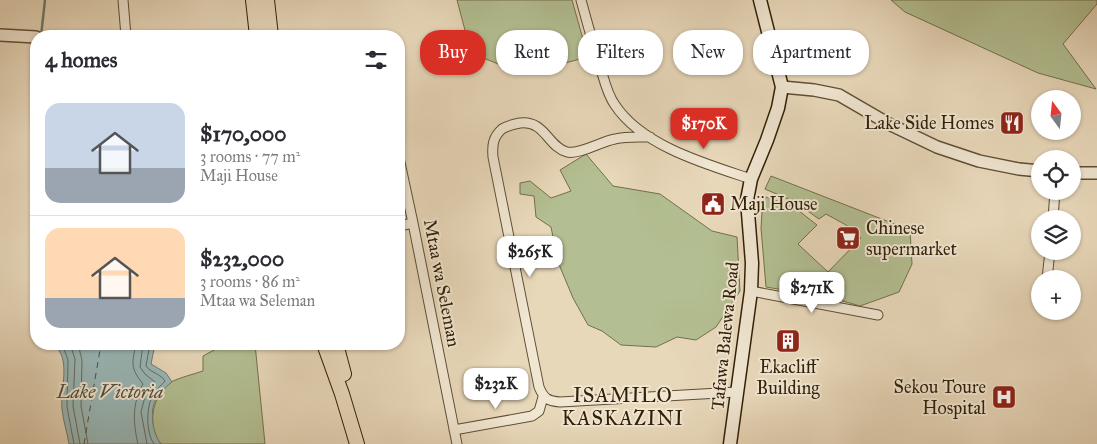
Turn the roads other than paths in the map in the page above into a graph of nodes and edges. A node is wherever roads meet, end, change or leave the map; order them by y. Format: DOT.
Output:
graph roads {
  1 [pos="123,0"];
  2 [pos="253,0"];
  3 [pos="267,0"];
  4 [pos="581,0"];
  5 [pos="760,0"];
  6 [pos="126,30"];
  7 [pos="256,30"];
  8 [pos="270,30"];
  9 [pos="0,35"];
  10 [pos="30,37"];
  11 [pos="782,87"];
  12 [pos="650,137"];
  13 [pos="1031,171"];
  14 [pos="1081,173"];
  15 [pos="1097,173"];
  16 [pos="751,179"];
  17 [pos="405,185"];
  18 [pos="413,222"];
  19 [pos="405,224"];
  20 [pos="751,291"];
  21 [pos="878,315"];
  22 [pos="326,350"];
  23 [pos="338,350"];
  24 [pos="737,392"];
  25 [pos="543,398"];
  26 [pos="454,430"];
  27 [pos="356,444"];
  28 [pos="363,444"];
  29 [pos="457,444"];
  30 [pos="730,444"];
  1 -- 6 [label="street"];
  2 -- 7 [label="main road"];
  3 -- 8 [label="main road"];
  4 -- 12 [label="street"];
  5 -- 11 [label="main road, Tafawa Balewa Road"];
  9 -- 10 [label="street"];
  11 -- 13 [label="street"];
  11 -- 16 [label="main road, Tafawa Balewa Road"];
  12 -- 16 [label="street"];
  12 -- 25 [label="street"];
  14 -- 15 [label="street"];
  16 -- 20 [label="main road, Tafawa Balewa Road"];
  17 -- 18 [label="street, Mtaa wa Seleman"];
  18 -- 19 [label="street"];
  18 -- 26 [label="street, Mtaa wa Seleman"];
  20 -- 21 [label="street"];
  20 -- 24 [label="main road, Tafawa Balewa Road"];
  22 -- 27 [label="main road"];
  23 -- 28 [label="main road"];
  24 -- 25 [label="street"];
  24 -- 30 [label="main road, Tafawa Balewa Road"];
  25 -- 26 [label="street"];
  26 -- 29 [label="street, Mtaa wa Seleman"];
}
